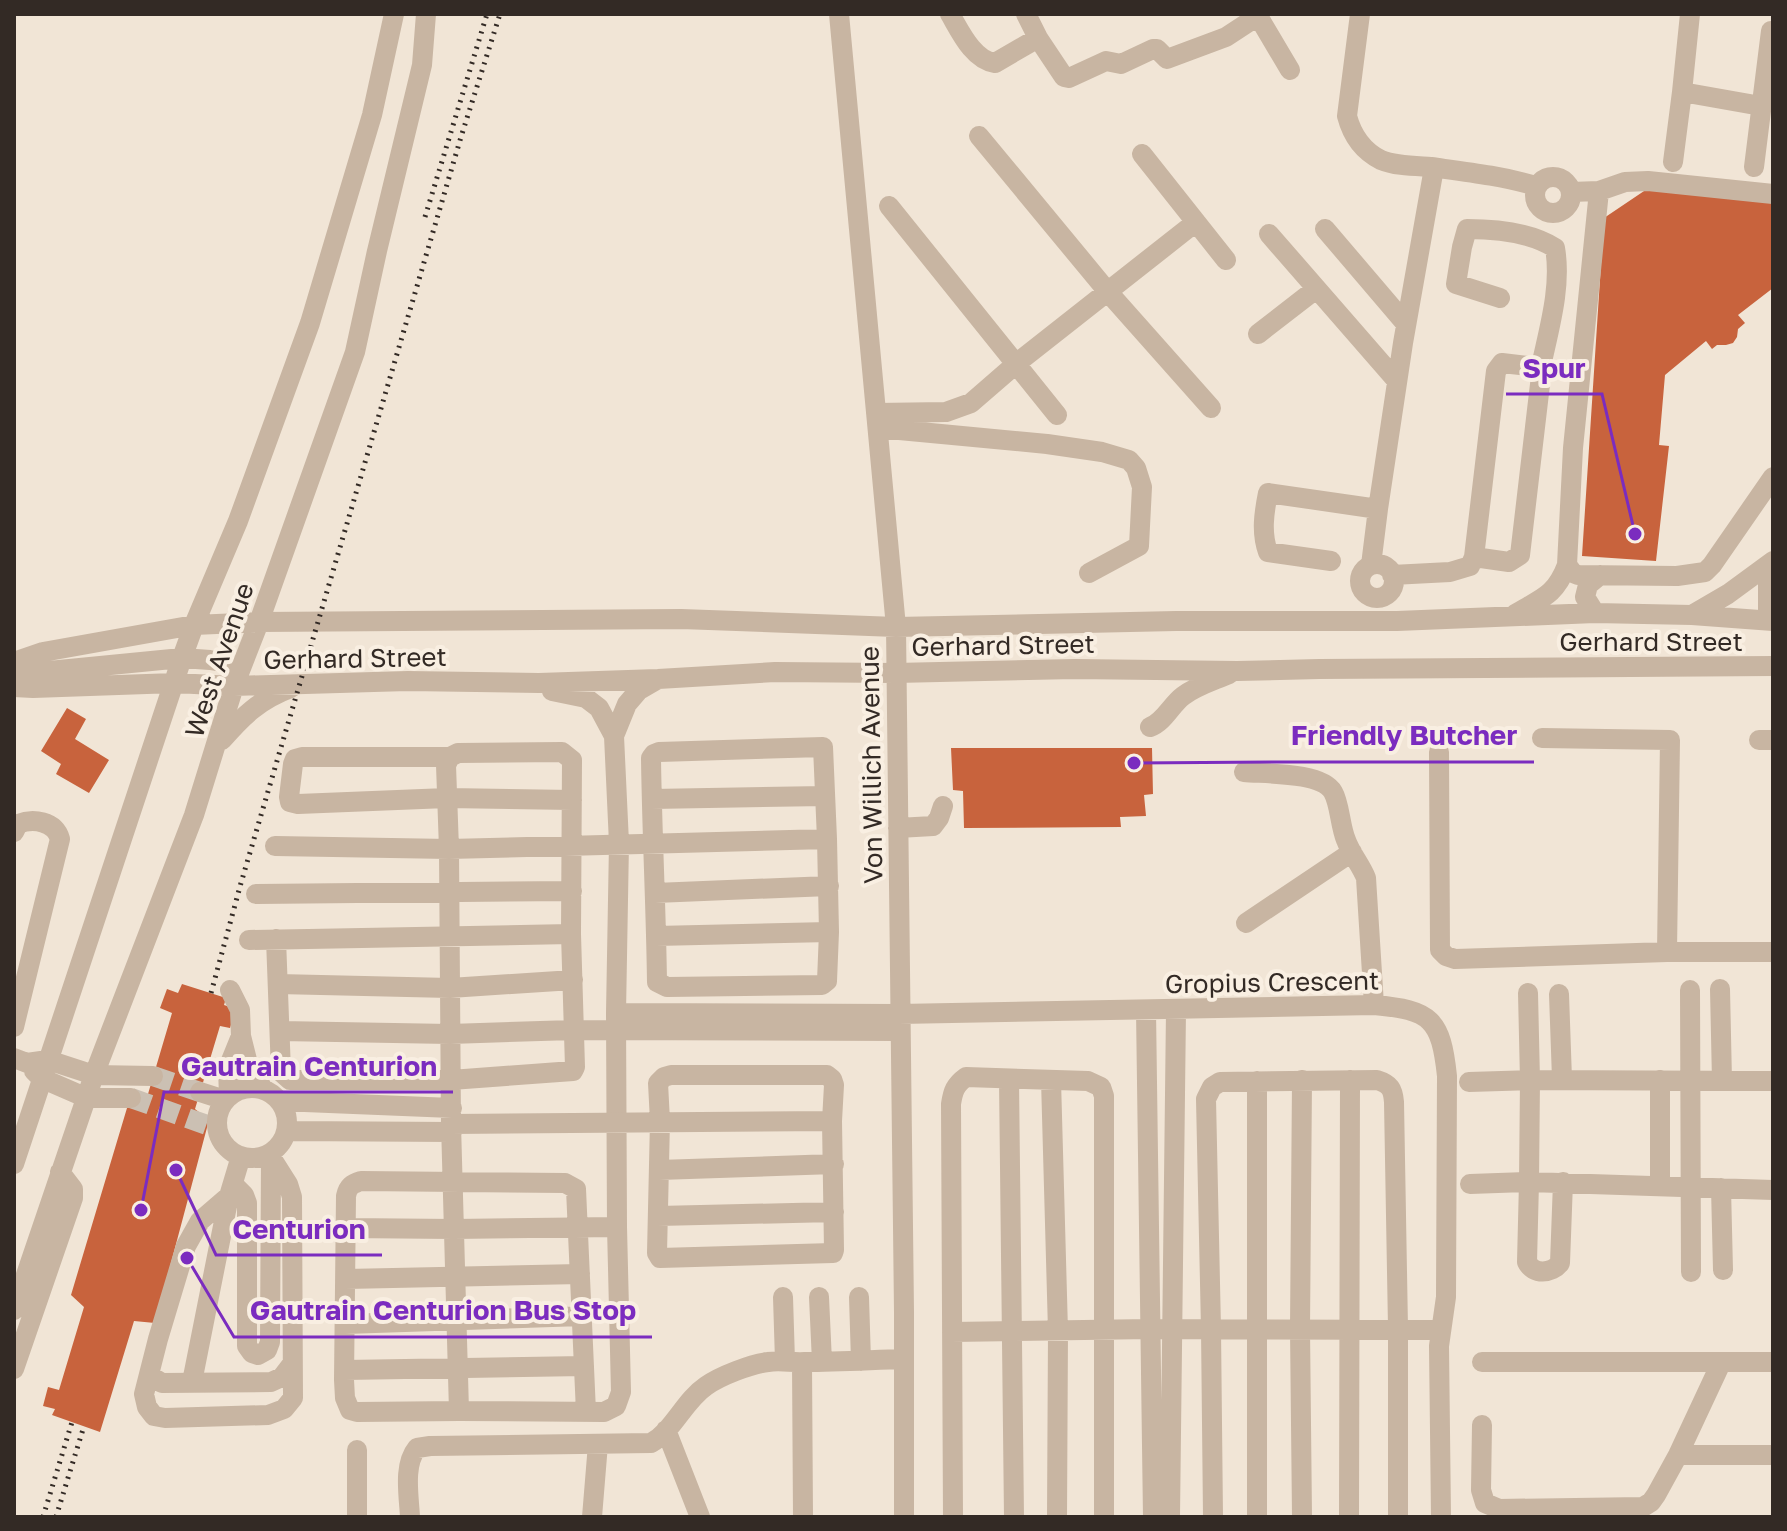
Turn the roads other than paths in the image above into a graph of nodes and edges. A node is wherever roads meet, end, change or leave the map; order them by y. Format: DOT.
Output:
graph roads {
  1 [pos="394,14"];
  2 [pos="426,14"];
  3 [pos="839,14"];
  4 [pos="950,14"];
  5 [pos="1026,14"];
  6 [pos="1360,14"];
  7 [pos="1690,14"];
  8 [pos="1257,15"];
  9 [pos="1772,25"];
  10 [pos="1038,38"];
  11 [pos="1290,70"];
  12 [pos="1682,92"];
  13 [pos="1761,106"];
  14 [pos="979,136"];
  15 [pos="1142,154"];
  16 [pos="1673,162"];
  17 [pos="1754,167"];
  18 [pos="1434,168"];
  19 [pos="1536,186"];
  20 [pos="1599,191"];
  21 [pos="1571,192"];
  22 [pos="1773,194"];
  23 [pos="889,206"];
  24 [pos="1196,222"];
  25 [pos="1325,229"];
  26 [pos="1269,234"];
  27 [pos="1226,260"];
  28 [pos="1316,289"];
  29 [pos="1108,292"];
  30 [pos="1500,298"];
  31 [pos="1406,324"];
  32 [pos="1258,334"];
  33 [pos="1017,363"];
  34 [pos="1540,371"];
  35 [pos="1397,381"];
  36 [pos="1211,408"];
  37 [pos="1057,415"];
  38 [pos="877,420"];
  39 [pos="1773,477"];
  40 [pos="1378,509"];
  41 [pos="1474,557"];
  42 [pos="1331,561"];
  43 [pos="1773,563"];
  44 [pos="1371,565"];
  45 [pos="1567,565"];
  46 [pos="1089,573"];
  47 [pos="1392,575"];
  48 [pos="1600,575"];
  49 [pos="1373,594"];
  50 [pos="1595,613"];
  51 [pos="1692,615"];
  52 [pos="1512,616"];
  53 [pos="1397,621"];
  54 [pos="1770,621"];
  55 [pos="259,622"];
  56 [pos="1326,622"];
  57 [pos="194,625"];
  58 [pos="896,627"];
  59 [pos="182,658"];
  60 [pos="14,664"];
  61 [pos="1773,666"];
  62 [pos="1237,671"];
  63 [pos="895,673"];
  64 [pos="658,679"];
  65 [pos="175,683"];
  66 [pos="306,683"];
  67 [pos="539,683"];
  68 [pos="234,686"];
  69 [pos="14,687"];
  70 [pos="1150,727"];
  71 [pos="614,736"];
  72 [pos="1542,738"];
  73 [pos="217,745"];
  74 [pos="1439,752"];
  75 [pos="450,757"];
  76 [pos="1244,772"];
  77 [pos="825,796"];
  78 [pos="447,798"];
  79 [pos="652,799"];
  80 [pos="572,800"];
  81 [pos="943,806"];
  82 [pos="898,828"];
  83 [pos="14,832"];
  84 [pos="827,839"];
  85 [pos="652,842"];
  86 [pos="619,843"];
  87 [pos="572,844"];
  88 [pos="275,846"];
  89 [pos="449,849"];
  90 [pos="1352,852"];
  91 [pos="829,886"];
  92 [pos="572,891"];
  93 [pos="449,893"];
  94 [pos="655,893"];
  95 [pos="256,894"];
  96 [pos="1246,923"];
  97 [pos="829,932"];
  98 [pos="571,934"];
  99 [pos="450,936"];
  100 [pos="656,936"];
  101 [pos="276,939"];
  102 [pos="249,940"];
  103 [pos="1667,952"];
  104 [pos="1773,952"];
  105 [pos="573,980"];
  106 [pos="278,984"];
  107 [pos="450,988"];
  108 [pos="1720,989"];
  109 [pos="230,990"];
  110 [pos="1690,990"];
  111 [pos="1528,993"];
  112 [pos="1559,994"];
  113 [pos="1374,1005"];
  114 [pos="1146,1010"];
  115 [pos="1176,1010"];
  116 [pos="616,1021"];
  117 [pos="900,1022"];
  118 [pos="14,1027"];
  119 [pos="573,1030"];
  120 [pos="280,1031"];
  121 [pos="450,1034"];
  122 [pos="241,1036"];
  123 [pos="20,1061"];
  124 [pos="45,1069"];
  125 [pos="94,1075"];
  126 [pos="153,1076"];
  127 [pos="1009,1079"];
  128 [pos="1562,1079"];
  129 [pos="451,1080"];
  130 [pos="1051,1080"];
  131 [pos="1302,1080"];
  132 [pos="1350,1080"];
  133 [pos="1530,1080"];
  134 [pos="1660,1080"];
  135 [pos="1257,1081"];
  136 [pos="1690,1081"];
  137 [pos="1722,1081"];
  138 [pos="1773,1081"];
  139 [pos="1469,1082"];
  140 [pos="200,1092"];
  141 [pos="271,1095"];
  142 [pos="87,1098"];
  143 [pos="131,1098"];
  144 [pos="227,1098"];
  145 [pos="452,1121"];
  146 [pos="660,1121"];
  147 [pos="832,1121"];
  148 [pos="617,1122"];
  149 [pos="287,1131"];
  150 [pos="241,1156"];
  151 [pos="270,1156"];
  152 [pos="14,1164"];
  153 [pos="834,1164"];
  154 [pos="659,1170"];
  155 [pos="60,1172"];
  156 [pos="453,1182"];
  157 [pos="1529,1182"];
  158 [pos="1563,1182"];
  159 [pos="1470,1184"];
  160 [pos="1660,1186"];
  161 [pos="1691,1187"];
  162 [pos="1721,1188"];
  163 [pos="231,1190"];
  164 [pos="1773,1190"];
  165 [pos="834,1212"];
  166 [pos="658,1216"];
  167 [pos="617,1227"];
  168 [pos="346,1228"];
  169 [pos="454,1229"];
  170 [pos="578,1229"];
  171 [pos="1723,1270"];
  172 [pos="1691,1272"];
  173 [pos="580,1274"];
  174 [pos="455,1276"];
  175 [pos="346,1279"];
  176 [pos="783,1297"];
  177 [pos="819,1297"];
  178 [pos="859,1297"];
  179 [pos="14,1310"];
  180 [pos="582,1316"];
  181 [pos="456,1320"];
  182 [pos="345,1324"];
  183 [pos="1398,1328"];
  184 [pos="1151,1329"];
  185 [pos="1173,1329"];
  186 [pos="1211,1329"];
  187 [pos="1257,1329"];
  188 [pos="1300,1329"];
  189 [pos="1350,1329"];
  190 [pos="1103,1330"];
  191 [pos="1441,1330"];
  192 [pos="1013,1331"];
  193 [pos="1058,1331"];
  194 [pos="952,1332"];
  195 [pos="903,1359"];
  196 [pos="861,1361"];
  197 [pos="803,1362"];
  198 [pos="1482,1362"];
  199 [pos="1773,1362"];
  200 [pos="1721,1363"];
  201 [pos="292,1364"];
  202 [pos="584,1366"];
  203 [pos="14,1369"];
  204 [pos="458,1369"];
  205 [pos="345,1370"];
  206 [pos="149,1375"];
  207 [pos="192,1382"];
  208 [pos="459,1411"];
  209 [pos="586,1412"];
  210 [pos="1482,1425"];
  211 [pos="666,1430"];
  212 [pos="598,1444"];
  213 [pos="357,1450"];
  214 [pos="1678,1455"];
  215 [pos="1773,1455"];
  216 [pos="1571,1512"];
  217 [pos="357,1517"];
  218 [pos="410,1517"];
  219 [pos="592,1517"];
  220 [pos="700,1517"];
  221 [pos="803,1517"];
  222 [pos="904,1517"];
  223 [pos="953,1517"];
  224 [pos="1014,1517"];
  225 [pos="1057,1517"];
  226 [pos="1104,1517"];
  227 [pos="1153,1517"];
  228 [pos="1170,1517"];
  229 [pos="1213,1517"];
  230 [pos="1257,1517"];
  231 [pos="1302,1517"];
  232 [pos="1349,1517"];
  233 [pos="1398,1517"];
  234 [pos="1441,1517"];
  1 -- 57 [label="street, West Avenue"];
  2 -- 55 [label="street, West Avenue"];
  3 -- 38 [label="street, Von Willich Avenue"];
  4 -- 10 [label="street"];
  5 -- 10 [label="street"];
  6 -- 18 [label="street"];
  7 -- 12 [label="street"];
  8 -- 10 [label="street"];
  8 -- 11 [label="street"];
  9 -- 13 [label="street"];
  12 -- 13 [label="street"];
  12 -- 16 [label="street"];
  13 -- 17 [label="street"];
  14 -- 29 [label="street"];
  15 -- 24 [label="street"];
  18 -- 19 [label="street"];
  18 -- 31 [label="street"];
  19 -- 21 [label="street"];
  19 -- 21 [label="street"];
  20 -- 21 [label="street"];
  20 -- 22 [label="street"];
  20 -- 45 [label="street"];
  23 -- 33 [label="street"];
  24 -- 27 [label="street"];
  24 -- 29 [label="street"];
  25 -- 31 [label="street"];
  26 -- 28 [label="street"];
  28 -- 32 [label="street"];
  28 -- 35 [label="street"];
  29 -- 33 [label="street"];
  29 -- 36 [label="street"];
  30 -- 34 [label="street"];
  31 -- 35 [label="street"];
  33 -- 37 [label="street"];
  33 -- 38 [label="street"];
  34 -- 41 [label="street"];
  34 -- 41 [label="street"];
  35 -- 40 [label="street"];
  38 -- 46 [label="street"];
  38 -- 58 [label="street, Von Willich Avenue"];
  39 -- 48 [label="street"];
  40 -- 42 [label="street"];
  40 -- 44 [label="street"];
  41 -- 47 [label="street"];
  43 -- 51 [label="street"];
  43 -- 54 [label="street"];
  44 -- 47 [label="street"];
  44 -- 49 [label="street"];
  45 -- 48 [label="street"];
  45 -- 52 [label="street"];
  47 -- 49 [label="street"];
  48 -- 50 [label="street"];
  49 -- 53 [label="street"];
  49 -- 56 [label="street"];
  50 -- 51 [label="street, Gerhard Street"];
  50 -- 52 [label="street, Gerhard Street"];
  51 -- 54 [label="street, Gerhard Street"];
  52 -- 53 [label="street, Gerhard Street"];
  53 -- 56 [label="street, Gerhard Street"];
  55 -- 57 [label="street, Gerhard Street"];
  55 -- 58 [label="street, Gerhard Street"];
  55 -- 68 [label="street, West Avenue"];
  56 -- 58 [label="street, Gerhard Street"];
  57 -- 59 [label="street, West Avenue"];
  57 -- 60 [label="street, Gerhard Street"];
  58 -- 63 [label="street, Von Willich Avenue"];
  59 -- 60 [label="street"];
  59 -- 65 [label="street, West Avenue"];
  59 -- 68 [label="street"];
  61 -- 62 [label="street, Gerhard Street"];
  62 -- 63 [label="street, Gerhard Street"];
  62 -- 70 [label="street"];
  63 -- 64 [label="street, Gerhard Street"];
  63 -- 82 [label="street, Von Willich Avenue"];
  64 -- 67 [label="street, Gerhard Street"];
  64 -- 71 [label="street"];
  65 -- 68 [label="street, Gerhard Street"];
  65 -- 69 [label="street, Gerhard Street"];
  65 -- 124 [label="street, West Avenue"];
  66 -- 67 [label="street, Gerhard Street"];
  66 -- 68 [label="street, Gerhard Street"];
  66 -- 73 [label="street"];
  67 -- 71 [label="street"];
  68 -- 73 [label="street, West Avenue"];
  71 -- 86 [label="street"];
  72 -- 103 [label="street"];
  73 -- 125 [label="street, West Avenue"];
  74 -- 103 [label="street"];
  75 -- 78 [label="street"];
  75 -- 78 [label="street"];
  75 -- 80 [label="street"];
  76 -- 90 [label="street"];
  77 -- 79 [label="street"];
  77 -- 79 [label="street"];
  77 -- 84 [label="street"];
  78 -- 80 [label="street"];
  78 -- 89 [label="street"];
  79 -- 85 [label="street"];
  80 -- 87 [label="street"];
  81 -- 82 [label="street"];
  82 -- 117 [label="street, Von Willich Avenue"];
  83 -- 118 [label="street"];
  84 -- 85 [label="street"];
  84 -- 91 [label="street"];
  85 -- 86 [label="street"];
  85 -- 94 [label="street"];
  86 -- 87 [label="street"];
  86 -- 116 [label="street"];
  87 -- 89 [label="street"];
  87 -- 92 [label="street"];
  88 -- 89 [label="street"];
  89 -- 93 [label="street"];
  90 -- 96 [label="street"];
  90 -- 113 [label="street"];
  91 -- 94 [label="street"];
  91 -- 97 [label="street"];
  92 -- 93 [label="street"];
  92 -- 98 [label="street"];
  93 -- 95 [label="street"];
  93 -- 99 [label="street"];
  94 -- 100 [label="street"];
  97 -- 100 [label="street"];
  97 -- 100 [label="street"];
  98 -- 99 [label="street"];
  98 -- 105 [label="street"];
  99 -- 101 [label="street"];
  99 -- 107 [label="street"];
  101 -- 102 [label="street"];
  101 -- 106 [label="street"];
  103 -- 104 [label="street"];
  105 -- 107 [label="street"];
  105 -- 119 [label="street"];
  106 -- 107 [label="street"];
  106 -- 120 [label="street"];
  107 -- 121 [label="street"];
  108 -- 137 [label="street"];
  109 -- 122 [label="street"];
  110 -- 136 [label="street"];
  111 -- 133 [label="street"];
  112 -- 128 [label="street"];
  113 -- 115 [label="street, Gropius Crescent"];
  113 -- 191 [label="street, Gropius Crescent"];
  114 -- 115 [label="street, Gropius Crescent"];
  114 -- 117 [label="street, Gropius Crescent"];
  114 -- 184 [label="street"];
  115 -- 185 [label="street"];
  116 -- 117 [label="street, Gropius Crescent"];
  116 -- 119 [label="street, Gropius Crescent"];
  116 -- 148 [label="street"];
  117 -- 195 [label="street, Von Willich Avenue"];
  119 -- 121 [label="street, Gropius Crescent"];
  119 -- 129 [label="street"];
  120 -- 121 [label="street, Gropius Crescent"];
  120 -- 129 [label="street"];
  121 -- 129 [label="street"];
  122 -- 141 [label="street"];
  122 -- 144 [label="street"];
  123 -- 124 [label="street"];
  124 -- 125 [label="street"];
  124 -- 142 [label="street"];
  124 -- 152 [label="street, West Avenue"];
  125 -- 126 [label="street"];
  125 -- 142 [label="street, West Avenue"];
  127 -- 130 [label="street"];
  127 -- 192 [label="street"];
  127 -- 194 [label="street"];
  128 -- 133 [label="street"];
  128 -- 134 [label="street"];
  129 -- 145 [label="street"];
  130 -- 190 [label="street"];
  130 -- 193 [label="street"];
  131 -- 132 [label="street"];
  131 -- 135 [label="street"];
  131 -- 188 [label="street"];
  132 -- 183 [label="street"];
  132 -- 189 [label="street"];
  133 -- 139 [label="street"];
  133 -- 157 [label="street"];
  134 -- 136 [label="street"];
  134 -- 160 [label="street"];
  135 -- 186 [label="street"];
  135 -- 187 [label="street"];
  136 -- 137 [label="street"];
  136 -- 161 [label="street"];
  137 -- 138 [label="street"];
  140 -- 144 [label="street"];
  141 -- 144 [label="street"];
  141 -- 145 [label="street"];
  141 -- 149 [label="street"];
  142 -- 143 [label="street"];
  142 -- 155 [label="street, West Avenue"];
  144 -- 150 [label="street"];
  145 -- 148 [label="street"];
  145 -- 149 [label="street"];
  145 -- 156 [label="street"];
  146 -- 147 [label="street"];
  146 -- 147 [label="street"];
  146 -- 148 [label="street"];
  146 -- 154 [label="street"];
  147 -- 153 [label="street"];
  148 -- 167 [label="street"];
  149 -- 151 [label="street"];
  150 -- 151 [label="street"];
  150 -- 163 [label="street"];
  151 -- 163 [label="street"];
  151 -- 201 [label="street"];
  153 -- 154 [label="street"];
  153 -- 165 [label="street"];
  154 -- 166 [label="street"];
  155 -- 179 [label="street, West Avenue"];
  155 -- 203 [label="street"];
  156 -- 168 [label="street"];
  156 -- 169 [label="street"];
  156 -- 170 [label="street"];
  157 -- 158 [label="street"];
  157 -- 158 [label="street"];
  157 -- 159 [label="street"];
  158 -- 160 [label="street"];
  160 -- 161 [label="street"];
  161 -- 162 [label="street"];
  161 -- 172 [label="street"];
  162 -- 164 [label="street"];
  162 -- 171 [label="street"];
  163 -- 206 [label="street"];
  163 -- 207 [label="street"];
  165 -- 166 [label="street"];
  165 -- 166 [label="street"];
  167 -- 170 [label="street"];
  167 -- 209 [label="street"];
  168 -- 169 [label="street"];
  168 -- 175 [label="street"];
  169 -- 170 [label="street"];
  169 -- 174 [label="street"];
  170 -- 173 [label="street"];
  173 -- 174 [label="street"];
  173 -- 180 [label="street"];
  174 -- 175 [label="street"];
  174 -- 181 [label="street"];
  175 -- 182 [label="street"];
  176 -- 197 [label="street"];
  177 -- 197 [label="street"];
  178 -- 196 [label="street"];
  180 -- 181 [label="street"];
  180 -- 202 [label="street"];
  181 -- 182 [label="street"];
  181 -- 204 [label="street"];
  182 -- 205 [label="street"];
  183 -- 189 [label="street"];
  183 -- 191 [label="street"];
  183 -- 233 [label="street"];
  184 -- 185 [label="street"];
  184 -- 190 [label="street"];
  184 -- 227 [label="street"];
  185 -- 186 [label="street"];
  185 -- 228 [label="street"];
  186 -- 187 [label="street"];
  186 -- 229 [label="street"];
  187 -- 188 [label="street"];
  187 -- 230 [label="street"];
  188 -- 189 [label="street"];
  188 -- 231 [label="street"];
  189 -- 232 [label="street"];
  190 -- 193 [label="street"];
  190 -- 226 [label="street"];
  191 -- 234 [label="street, Gropius Crescent"];
  192 -- 193 [label="street"];
  192 -- 194 [label="street"];
  192 -- 224 [label="street"];
  193 -- 225 [label="street"];
  194 -- 223 [label="street"];
  195 -- 196 [label="street"];
  195 -- 222 [label="street, Von Willich Avenue"];
  196 -- 197 [label="street"];
  197 -- 211 [label="street"];
  197 -- 221 [label="street"];
  198 -- 200 [label="street"];
  199 -- 200 [label="street"];
  200 -- 214 [label="street"];
  201 -- 206 [label="street"];
  201 -- 207 [label="street"];
  202 -- 204 [label="street"];
  202 -- 209 [label="street"];
  204 -- 205 [label="street"];
  204 -- 208 [label="street"];
  205 -- 208 [label="street"];
  206 -- 207 [label="street"];
  208 -- 209 [label="street"];
  210 -- 216 [label="street"];
  211 -- 212 [label="street"];
  211 -- 220 [label="street"];
  212 -- 218 [label="street"];
  212 -- 219 [label="street"];
  213 -- 217 [label="street"];
  214 -- 215 [label="street"];
  214 -- 216 [label="street"];
}
